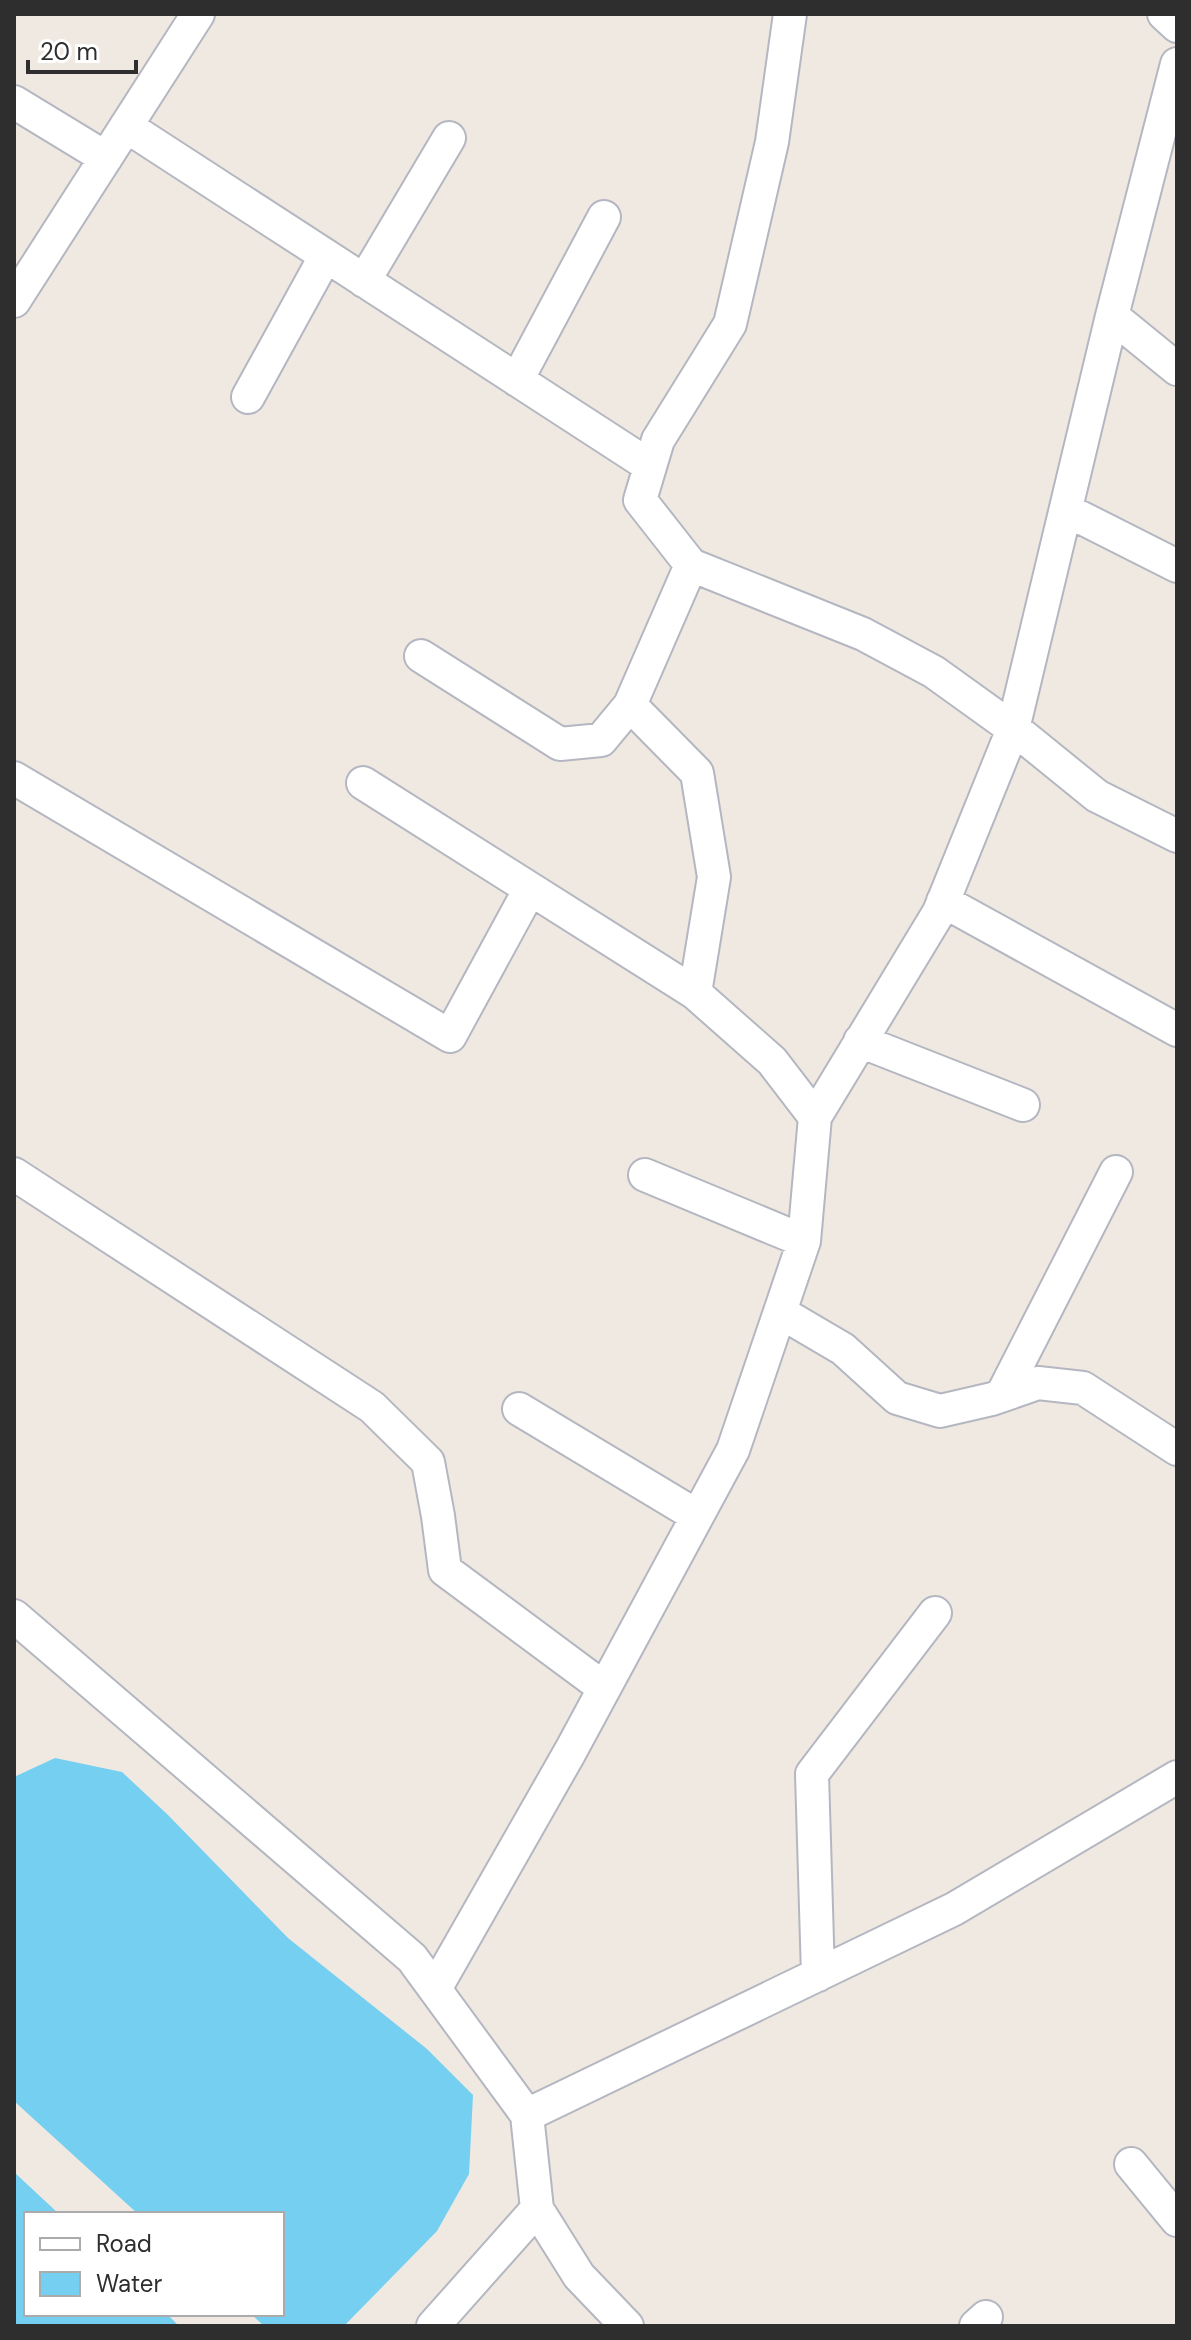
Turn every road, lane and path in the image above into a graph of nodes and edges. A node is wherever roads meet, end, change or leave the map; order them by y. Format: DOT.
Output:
graph roads {
  1 [pos="198,14"];
  2 [pos="790,14"];
  3 [pos="1164,14"];
  4 [pos="1177,26"];
  5 [pos="1177,64"];
  6 [pos="14,102"];
  7 [pos="1172,112"];
  8 [pos="126,126"];
  9 [pos="449,138"];
  10 [pos="106,158"];
  11 [pos="604,217"];
  12 [pos="325,257"];
  13 [pos="364,281"];
  14 [pos="14,301"];
  15 [pos="1112,316"];
  16 [pos="1177,369"];
  17 [pos="517,380"];
  18 [pos="248,397"];
  19 [pos="650,466"];
  20 [pos="1066,510"];
  21 [pos="691,565"];
  22 [pos="1177,566"];
  23 [pos="421,656"];
  24 [pos="630,705"];
  25 [pos="1013,729"];
  26 [pos="14,778"];
  27 [pos="363,783"];
  28 [pos="1177,836"];
  29 [pos="530,889"];
  30 [pos="943,901"];
  31 [pos="695,993"];
  32 [pos="1177,1030"];
  33 [pos="860,1041"];
  34 [pos="1023,1105"];
  35 [pos="815,1117"];
  36 [pos="1116,1172"];
  37 [pos="14,1174"];
  38 [pos="645,1175"];
  39 [pos="804,1241"];
  40 [pos="780,1312"];
  41 [pos="1002,1395"];
  42 [pos="519,1409"];
  43 [pos="1177,1449"];
  44 [pos="697,1516"];
  45 [pos="935,1613"];
  46 [pos="14,1616"];
  47 [pos="604,1688"];
  48 [pos="1173,1786"];
  49 [pos="818,1975"];
  50 [pos="435,1989"];
  51 [pos="527,2115"];
  52 [pos="1131,2164"];
  53 [pos="537,2209"];
  54 [pos="1177,2220"];
  55 [pos="433,2326"];
  56 [pos="627,2326"];
  1 -- 8 [label="street"];
  2 -- 19 [label="street"];
  3 -- 4 [label="street"];
  5 -- 7 [label="street"];
  6 -- 10 [label="street"];
  7 -- 15 [label="street"];
  8 -- 10 [label="street"];
  8 -- 12 [label="street"];
  9 -- 13 [label="street"];
  10 -- 14 [label="street"];
  11 -- 17 [label="street"];
  12 -- 13 [label="street"];
  12 -- 18 [label="street"];
  13 -- 17 [label="street"];
  15 -- 16 [label="street"];
  15 -- 20 [label="street"];
  17 -- 19 [label="street"];
  19 -- 21 [label="street"];
  20 -- 22 [label="street"];
  20 -- 25 [label="street"];
  21 -- 24 [label="street"];
  21 -- 25 [label="street"];
  23 -- 24 [label="street"];
  24 -- 31 [label="street"];
  25 -- 28 [label="street"];
  25 -- 30 [label="street"];
  26 -- 29 [label="street"];
  27 -- 29 [label="street"];
  29 -- 31 [label="street"];
  30 -- 32 [label="street"];
  30 -- 33 [label="street"];
  31 -- 35 [label="street"];
  33 -- 34 [label="street"];
  33 -- 35 [label="street"];
  35 -- 39 [label="street"];
  36 -- 41 [label="street"];
  37 -- 47 [label="street"];
  38 -- 39 [label="street"];
  39 -- 40 [label="street"];
  40 -- 41 [label="street"];
  40 -- 44 [label="street"];
  41 -- 43 [label="street"];
  42 -- 44 [label="street"];
  44 -- 47 [label="street"];
  45 -- 49 [label="street"];
  46 -- 50 [label="street"];
  47 -- 50 [label="street"];
  48 -- 49 [label="street"];
  49 -- 51 [label="street"];
  50 -- 51 [label="street"];
  51 -- 53 [label="street"];
  52 -- 54 [label="street"];
  53 -- 55 [label="street"];
  53 -- 56 [label="street"];
}
